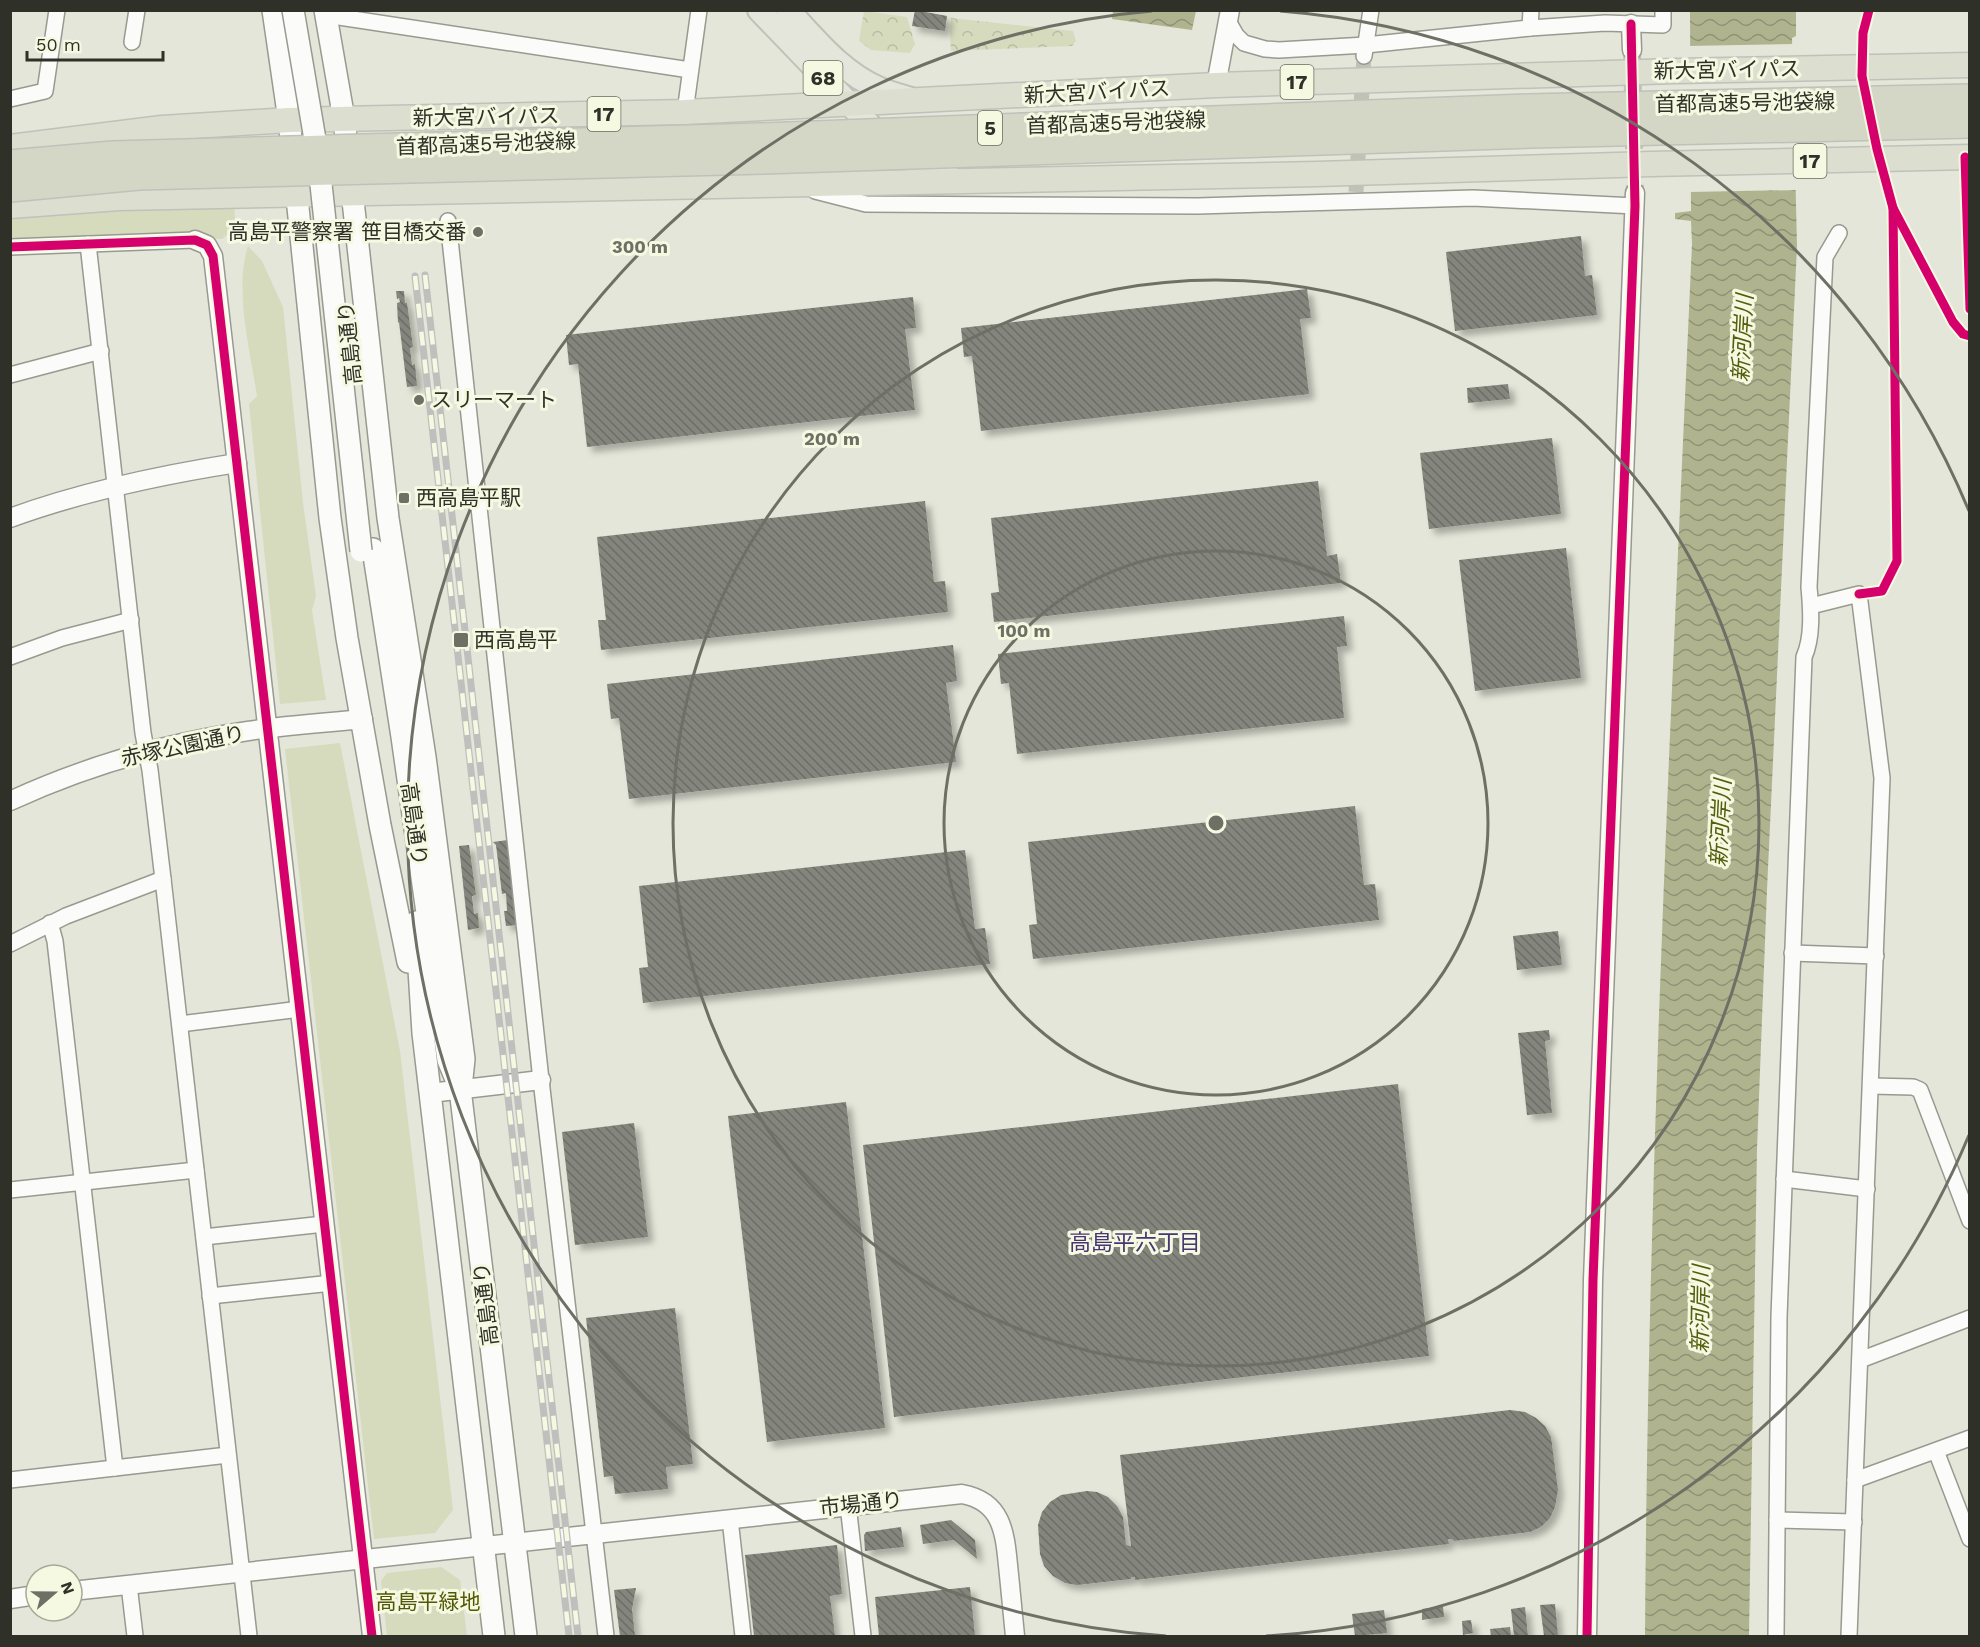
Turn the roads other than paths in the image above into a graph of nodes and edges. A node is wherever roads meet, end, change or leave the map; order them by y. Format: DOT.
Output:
graph roads {
  1 [pos="57,10"];
  2 [pos="137,10"];
  3 [pos="273,10"];
  4 [pos="293,10"];
  5 [pos="699,10"];
  6 [pos="759,10"];
  7 [pos="788,10"];
  8 [pos="1371,10"];
  9 [pos="1531,10"];
  10 [pos="1663,10"];
  11 [pos="319,12"];
  12 [pos="1229,16"];
  13 [pos="375,17"];
  14 [pos="1631,24"];
  15 [pos="1530,28"];
  16 [pos="132,42"];
  17 [pos="1632,50"];
  18 [pos="1365,51"];
  19 [pos="1970,65"];
  20 [pos="690,70"];
  21 [pos="1216,85"];
  22 [pos="1970,98"];
  23 [pos="10,99"];
  24 [pos="919,102"];
  25 [pos="849,105"];
  26 [pos="685,112"];
  27 [pos="344,119"];
  28 [pos="289,120"];
  29 [pos="1970,124"];
  30 [pos="10,147"];
  31 [pos="1970,157"];
  32 [pos="10,164"];
  33 [pos="960,181"];
  34 [pos="793,185"];
  35 [pos="10,188"];
  36 [pos="354,194"];
  37 [pos="297,195"];
  38 [pos="1635,200"];
  39 [pos="10,206"];
  40 [pos="448,221"];
  41 [pos="1839,233"];
  42 [pos="195,240"];
  43 [pos="88,244"];
  44 [pos="10,247"];
  45 [pos="101,351"];
  46 [pos="10,375"];
  47 [pos="237,463"];
  48 [pos="116,486"];
  49 [pos="10,518"];
  50 [pos="367,550"];
  51 [pos="1811,606"];
  52 [pos="131,620"];
  53 [pos="10,657"];
  54 [pos="363,718"];
  55 [pos="269,728"];
  56 [pos="147,751"];
  57 [pos="10,801"];
  58 [pos="163,879"];
  59 [pos="50,923"];
  60 [pos="10,945"];
  61 [pos="1792,953"];
  62 [pos="1876,956"];
  63 [pos="300,1009"];
  64 [pos="180,1024"];
  65 [pos="423,1033"];
  66 [pos="541,1080"];
  67 [pos="1871,1086"];
  68 [pos="460,1089"];
  69 [pos="430,1093"];
  70 [pos="196,1170"];
  71 [pos="1784,1179"];
  72 [pos="82,1182"];
  73 [pos="10,1190"];
  74 [pos="1867,1190"];
  75 [pos="1970,1221"];
  76 [pos="324,1224"];
  77 [pos="204,1237"];
  78 [pos="332,1283"];
  79 [pos="210,1296"];
  80 [pos="1970,1318"];
  81 [pos="1860,1360"];
  82 [pos="1970,1438"];
  83 [pos="1936,1451"];
  84 [pos="228,1455"];
  85 [pos="115,1468"];
  86 [pos="10,1480"];
  87 [pos="1855,1480"];
  88 [pos="848,1505"];
  89 [pos="730,1519"];
  90 [pos="1777,1520"];
  91 [pos="1854,1522"];
  92 [pos="594,1533"];
  93 [pos="1970,1539"];
  94 [pos="516,1542"];
  95 [pos="483,1546"];
  96 [pos="363,1558"];
  97 [pos="242,1572"];
  98 [pos="129,1585"];
  99 [pos="84,1590"];
  100 [pos="135,1636"];
  101 [pos="249,1636"];
  102 [pos="372,1636"];
  103 [pos="494,1636"];
  104 [pos="526,1636"];
  105 [pos="606,1636"];
  106 [pos="743,1636"];
  107 [pos="863,1636"];
  108 [pos="1016,1636"];
  109 [pos="1587,1636"];
  110 [pos="1776,1636"];
  111 [pos="1850,1636"];
  1 -- 23 [label="street"];
  2 -- 16 [label="street"];
  3 -- 28 [label="main road"];
  4 -- 50 [label="main road, 高島通り, bridge"];
  5 -- 20 [label="street"];
  6 -- 25 [label="main road, 68"];
  7 -- 24 [label="main road, 68"];
  8 -- 18 [label="street"];
  9 -- 15 [label="street"];
  10 -- 14 [label="street"];
  11 -- 13 [label="street"];
  11 -- 27 [label="main road"];
  11 -- 50 [label="main road, 高島通り, bridge"];
  12 -- 18 [label="street"];
  12 -- 21 [label="street"];
  13 -- 20 [label="street"];
  14 -- 15 [label="street"];
  14 -- 17 [label="street"];
  15 -- 18 [label="street"];
  19 -- 21 [label="highway, 新大宮バイパス / 17"];
  20 -- 26 [label="street"];
  21 -- 24 [label="highway, 新大宮バイパス / 17"];
  22 -- 32 [label="highway, 首都高速5号池袋線 / 5, bridge"];
  24 -- 25 [label="highway, 新大宮バイパス / 17"];
  25 -- 26 [label="highway, 新大宮バイパス / 17"];
  25 -- 33 [label="main road, 68"];
  26 -- 27 [label="highway, 新大宮バイパス / 17"];
  27 -- 28 [label="highway, 新大宮バイパス / 17"];
  27 -- 36 [label="main road"];
  28 -- 30 [label="highway, 新大宮バイパス / 17"];
  28 -- 37 [label="main road"];
  29 -- 35 [label="highway, 首都高速5号池袋線 / 5, bridge"];
  31 -- 33 [label="highway, 17"];
  33 -- 34 [label="highway, 17"];
  34 -- 36 [label="highway, 17"];
  34 -- 38 [label="street"];
  36 -- 37 [label="highway, 17"];
  36 -- 68 [label="main road"];
  37 -- 39 [label="highway, 17"];
  37 -- 54 [label="main road"];
  38 -- 109 [label="street"];
  40 -- 66 [label="street"];
  41 -- 51 [label="street"];
  42 -- 43 [label="street"];
  42 -- 47 [label="street"];
  43 -- 44 [label="street"];
  43 -- 45 [label="street"];
  45 -- 46 [label="street"];
  45 -- 48 [label="street"];
  47 -- 48 [label="street"];
  47 -- 55 [label="street"];
  48 -- 49 [label="street"];
  48 -- 52 [label="street"];
  50 -- 65 [label="main road, 高島通り"];
  50 -- 68 [label="main road, 高島通り"];
  51 -- 61 [label="street"];
  51 -- 62 [label="street"];
  52 -- 53 [label="street"];
  52 -- 56 [label="street"];
  54 -- 55 [label="street, 赤塚公園通り"];
  54 -- 65 [label="main road"];
  55 -- 56 [label="street, 赤塚公園通り"];
  55 -- 63 [label="street"];
  56 -- 57 [label="street, 赤塚公園通り"];
  56 -- 58 [label="street"];
  58 -- 59 [label="street"];
  58 -- 64 [label="street"];
  59 -- 60 [label="street"];
  59 -- 72 [label="street"];
  61 -- 62 [label="street"];
  61 -- 71 [label="street"];
  62 -- 67 [label="street"];
  63 -- 64 [label="street"];
  63 -- 76 [label="street"];
  64 -- 70 [label="street"];
  65 -- 69 [label="main road, 高島通り"];
  66 -- 68 [label="street"];
  66 -- 92 [label="street"];
  67 -- 74 [label="street"];
  67 -- 75 [label="street"];
  68 -- 69 [label="street"];
  68 -- 94 [label="main road, 高島通り"];
  69 -- 95 [label="main road, 高島通り"];
  70 -- 72 [label="street"];
  70 -- 77 [label="street"];
  71 -- 74 [label="street"];
  71 -- 90 [label="street"];
  72 -- 73 [label="street"];
  72 -- 85 [label="street"];
  74 -- 81 [label="street"];
  76 -- 77 [label="street"];
  76 -- 78 [label="street"];
  77 -- 79 [label="street"];
  78 -- 79 [label="street"];
  78 -- 96 [label="street"];
  79 -- 84 [label="street"];
  80 -- 81 [label="street"];
  81 -- 87 [label="street"];
  82 -- 83 [label="street"];
  83 -- 87 [label="street"];
  83 -- 93 [label="street"];
  84 -- 85 [label="street"];
  84 -- 97 [label="street"];
  85 -- 86 [label="street"];
  87 -- 91 [label="street"];
  88 -- 89 [label="street, 市場通り"];
  88 -- 107 [label="street"];
  88 -- 108 [label="street, 市場通り"];
  89 -- 92 [label="street, 市場通り"];
  89 -- 106 [label="street"];
  90 -- 91 [label="street"];
  90 -- 110 [label="street"];
  91 -- 111 [label="street"];
  92 -- 94 [label="street, 市場通り"];
  92 -- 105 [label="street"];
  94 -- 95 [label="street, 市場通り"];
  94 -- 104 [label="main road, 高島通り"];
  95 -- 96 [label="street, 市場通り"];
  95 -- 103 [label="main road, 高島通り"];
  96 -- 97 [label="street, 市場通り"];
  96 -- 102 [label="street"];
  97 -- 98 [label="street, 市場通り"];
  97 -- 101 [label="street"];
  98 -- 99 [label="street, 市場通り"];
  98 -- 100 [label="street"];
}
